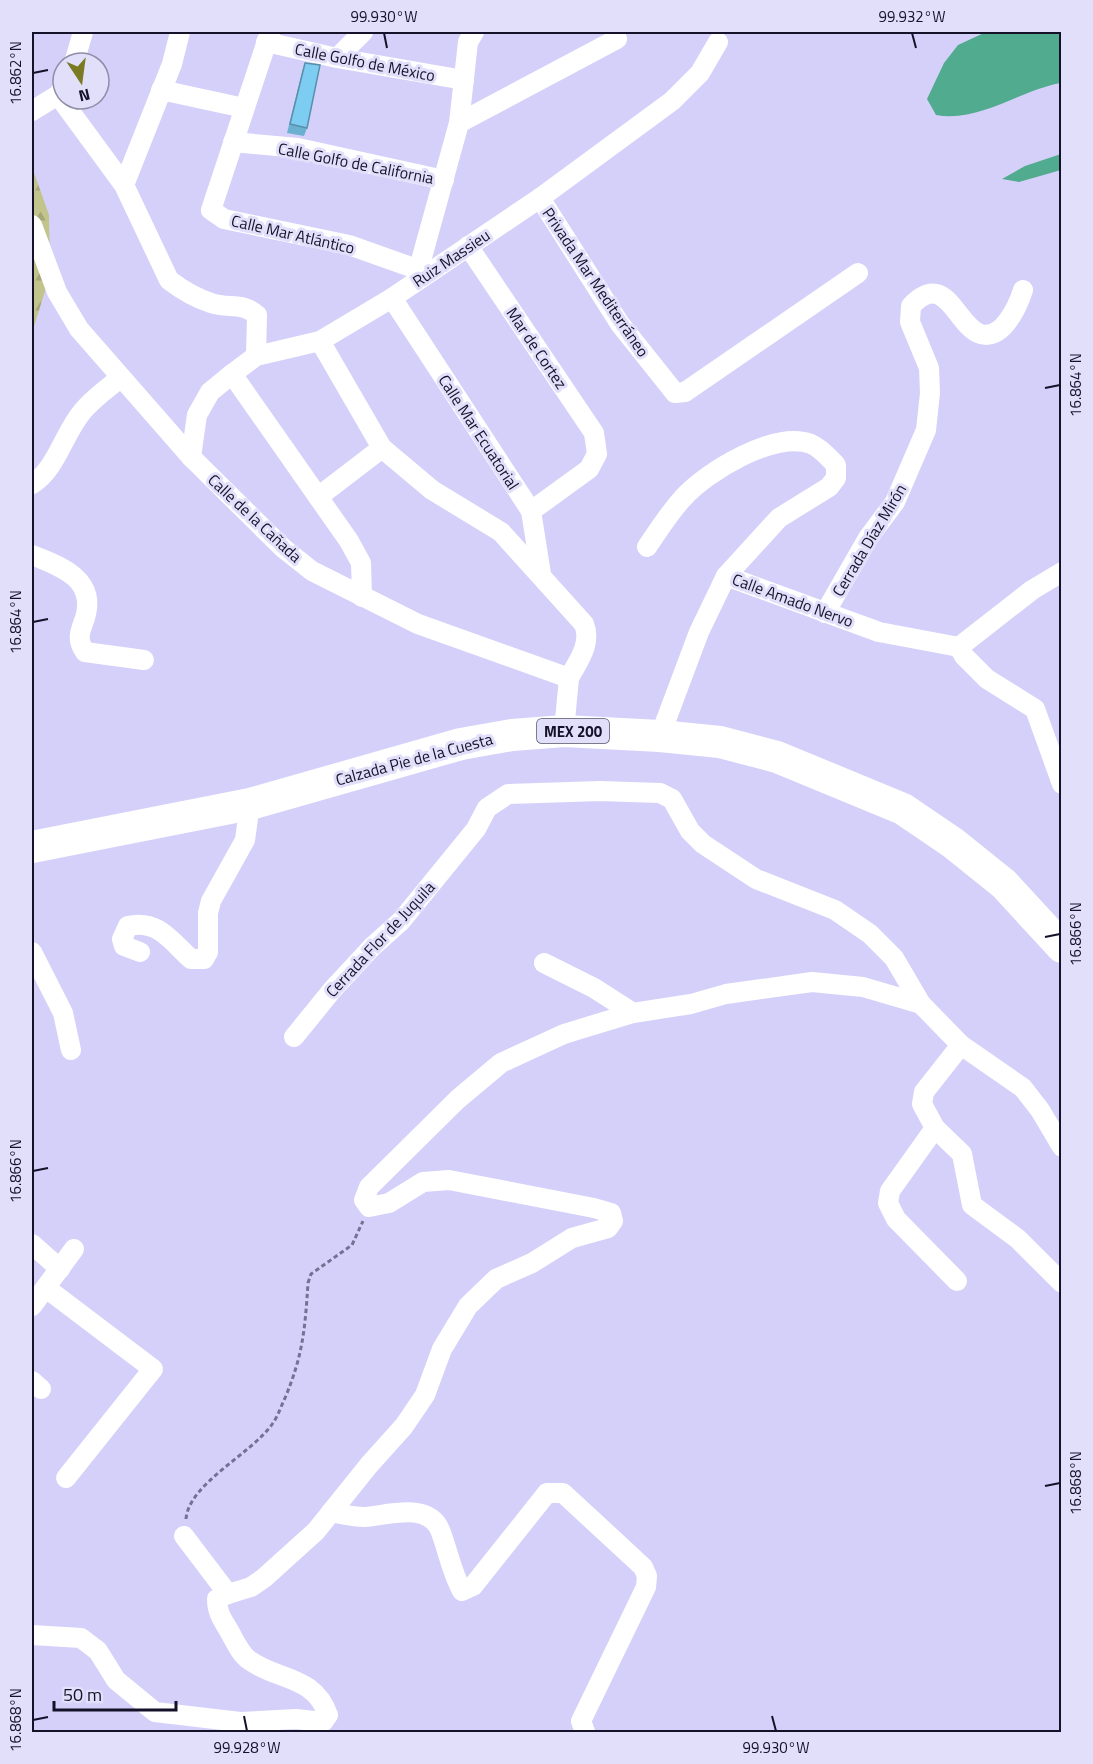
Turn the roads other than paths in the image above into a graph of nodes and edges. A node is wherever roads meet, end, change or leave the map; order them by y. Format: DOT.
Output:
graph roads {
  1 [pos="83,32"];
  2 [pos="180,32"];
  3 [pos="363,32"];
  4 [pos="474,32"];
  5 [pos="268,37"];
  6 [pos="617,39"];
  7 [pos="718,42"];
  8 [pos="77,51"];
  9 [pos="337,58"];
  10 [pos="464,80"];
  11 [pos="162,90"];
  12 [pos="51,97"];
  13 [pos="244,108"];
  14 [pos="32,111"];
  15 [pos="74,111"];
  16 [pos="459,123"];
  17 [pos="233,142"];
  18 [pos="444,180"];
  19 [pos="124,185"];
  20 [pos="540,198"];
  21 [pos="32,225"];
  22 [pos="468,246"];
  23 [pos="424,271"];
  24 [pos="858,273"];
  25 [pos="1023,290"];
  26 [pos="392,298"];
  27 [pos="320,342"];
  28 [pos="256,356"];
  29 [pos="232,374"];
  30 [pos="120,378"];
  31 [pos="382,448"];
  32 [pos="191,457"];
  33 [pos="32,484"];
  34 [pos="318,497"];
  35 [pos="531,511"];
  36 [pos="647,547"];
  37 [pos="32,555"];
  38 [pos="1062,572"];
  39 [pos="541,574"];
  40 [pos="726,576"];
  41 [pos="362,597"];
  42 [pos="825,613"];
  43 [pos="959,647"];
  44 [pos="144,660"];
  45 [pos="569,678"];
  46 [pos="564,730"];
  47 [pos="660,736"];
  48 [pos="1062,784"];
  49 [pos="250,804"];
  50 [pos="32,847"];
  51 [pos="1062,947"];
  52 [pos="140,951"];
  53 [pos="32,952"];
  54 [pos="544,963"];
  55 [pos="921,1004"];
  56 [pos="633,1013"];
  57 [pos="294,1037"];
  58 [pos="961,1045"];
  59 [pos="71,1050"];
  60 [pos="935,1128"];
  61 [pos="1062,1147"];
  62 [pos="32,1244"];
  63 [pos="74,1250"];
  64 [pos="60,1269"];
  65 [pos="957,1281"];
  66 [pos="1062,1283"];
  67 [pos="46,1288"];
  68 [pos="32,1306"];
  69 [pos="66,1478"];
  70 [pos="331,1512"];
  71 [pos="184,1536"];
  72 [pos="233,1593"];
  73 [pos="32,1635"];
  74 [pos="585,1732"];
  1 -- 8 [label="street"];
  2 -- 11 [label="street"];
  3 -- 9 [label="street"];
  4 -- 10 [label="street"];
  5 -- 9 [label="street, Calle Golfo de México"];
  5 -- 13 [label="street, Calle Mar Atlántico"];
  6 -- 16 [label="street"];
  7 -- 20 [label="street, Ruiz Massieu"];
  9 -- 10 [label="street, Calle Golfo de México"];
  10 -- 16 [label="street"];
  11 -- 13 [label="street"];
  11 -- 19 [label="street"];
  12 -- 14 [label="street"];
  13 -- 17 [label="street, Calle Mar Atlántico"];
  15 -- 19 [label="street"];
  16 -- 18 [label="street"];
  17 -- 18 [label="street, Calle Golfo de California"];
  17 -- 23 [label="street, Calle Mar Atlántico"];
  18 -- 23 [label="street"];
  19 -- 28 [label="street"];
  20 -- 22 [label="street, Ruiz Massieu"];
  20 -- 24 [label="street, Privada Mar Mediterráneo"];
  21 -- 30 [label="street, Calle de la Cañada"];
  22 -- 23 [label="street, Ruiz Massieu"];
  22 -- 35 [label="street, Mar de Cortez"];
  23 -- 26 [label="street, Ruiz Massieu"];
  25 -- 42 [label="street, Cerrada Díaz Mirón"];
  26 -- 27 [label="street, Ruiz Massieu"];
  26 -- 35 [label="street, Calle Mar Ecuatorial"];
  27 -- 28 [label="street, Ruiz Massieu"];
  27 -- 31 [label="street"];
  28 -- 29 [label="street, Ruiz Massieu"];
  29 -- 32 [label="street, Ruiz Massieu"];
  29 -- 34 [label="street"];
  30 -- 32 [label="street, Calle de la Cañada"];
  30 -- 33 [label="street"];
  31 -- 34 [label="street"];
  31 -- 39 [label="street"];
  32 -- 41 [label="street, Calle de la Cañada"];
  34 -- 41 [label="street"];
  35 -- 39 [label="street, Calle Mar Ecuatorial"];
  36 -- 40 [label="street"];
  37 -- 44 [label="street"];
  38 -- 43 [label="street"];
  39 -- 45 [label="street"];
  40 -- 42 [label="street, Calle Amado Nervo"];
  40 -- 47 [label="street, Calle Amado Nervo"];
  41 -- 45 [label="street, Calle de la Cañada"];
  42 -- 43 [label="street, Calle Amado Nervo"];
  43 -- 48 [label="street"];
  45 -- 46 [label="street"];
  46 -- 47 [label="main road, Calzada Pie de la Cuesta / MEX 200"];
  46 -- 49 [label="main road, Calzada Pie de la Cuesta / MEX 200"];
  47 -- 51 [label="main road, Calzada Pie de la Cuesta / MEX 200"];
  49 -- 50 [label="main road, Calzada Pie de la Cuesta / MEX 200"];
  49 -- 52 [label="street"];
  53 -- 59 [label="street"];
  54 -- 56 [label="street"];
  55 -- 56 [label="street"];
  55 -- 57 [label="street, Cerrada Flor de Juquila"];
  55 -- 58 [label="street"];
  56 -- 70 [label="street"];
  58 -- 60 [label="street"];
  58 -- 61 [label="street"];
  60 -- 65 [label="street"];
  60 -- 66 [label="street"];
  62 -- 64 [label="street"];
  63 -- 64 [label="street"];
  64 -- 67 [label="street"];
  67 -- 68 [label="street"];
  67 -- 69 [label="street"];
  70 -- 72 [label="street"];
  70 -- 74 [label="street"];
  71 -- 72 [label="street"];
  72 -- 73 [label="street"];
}
